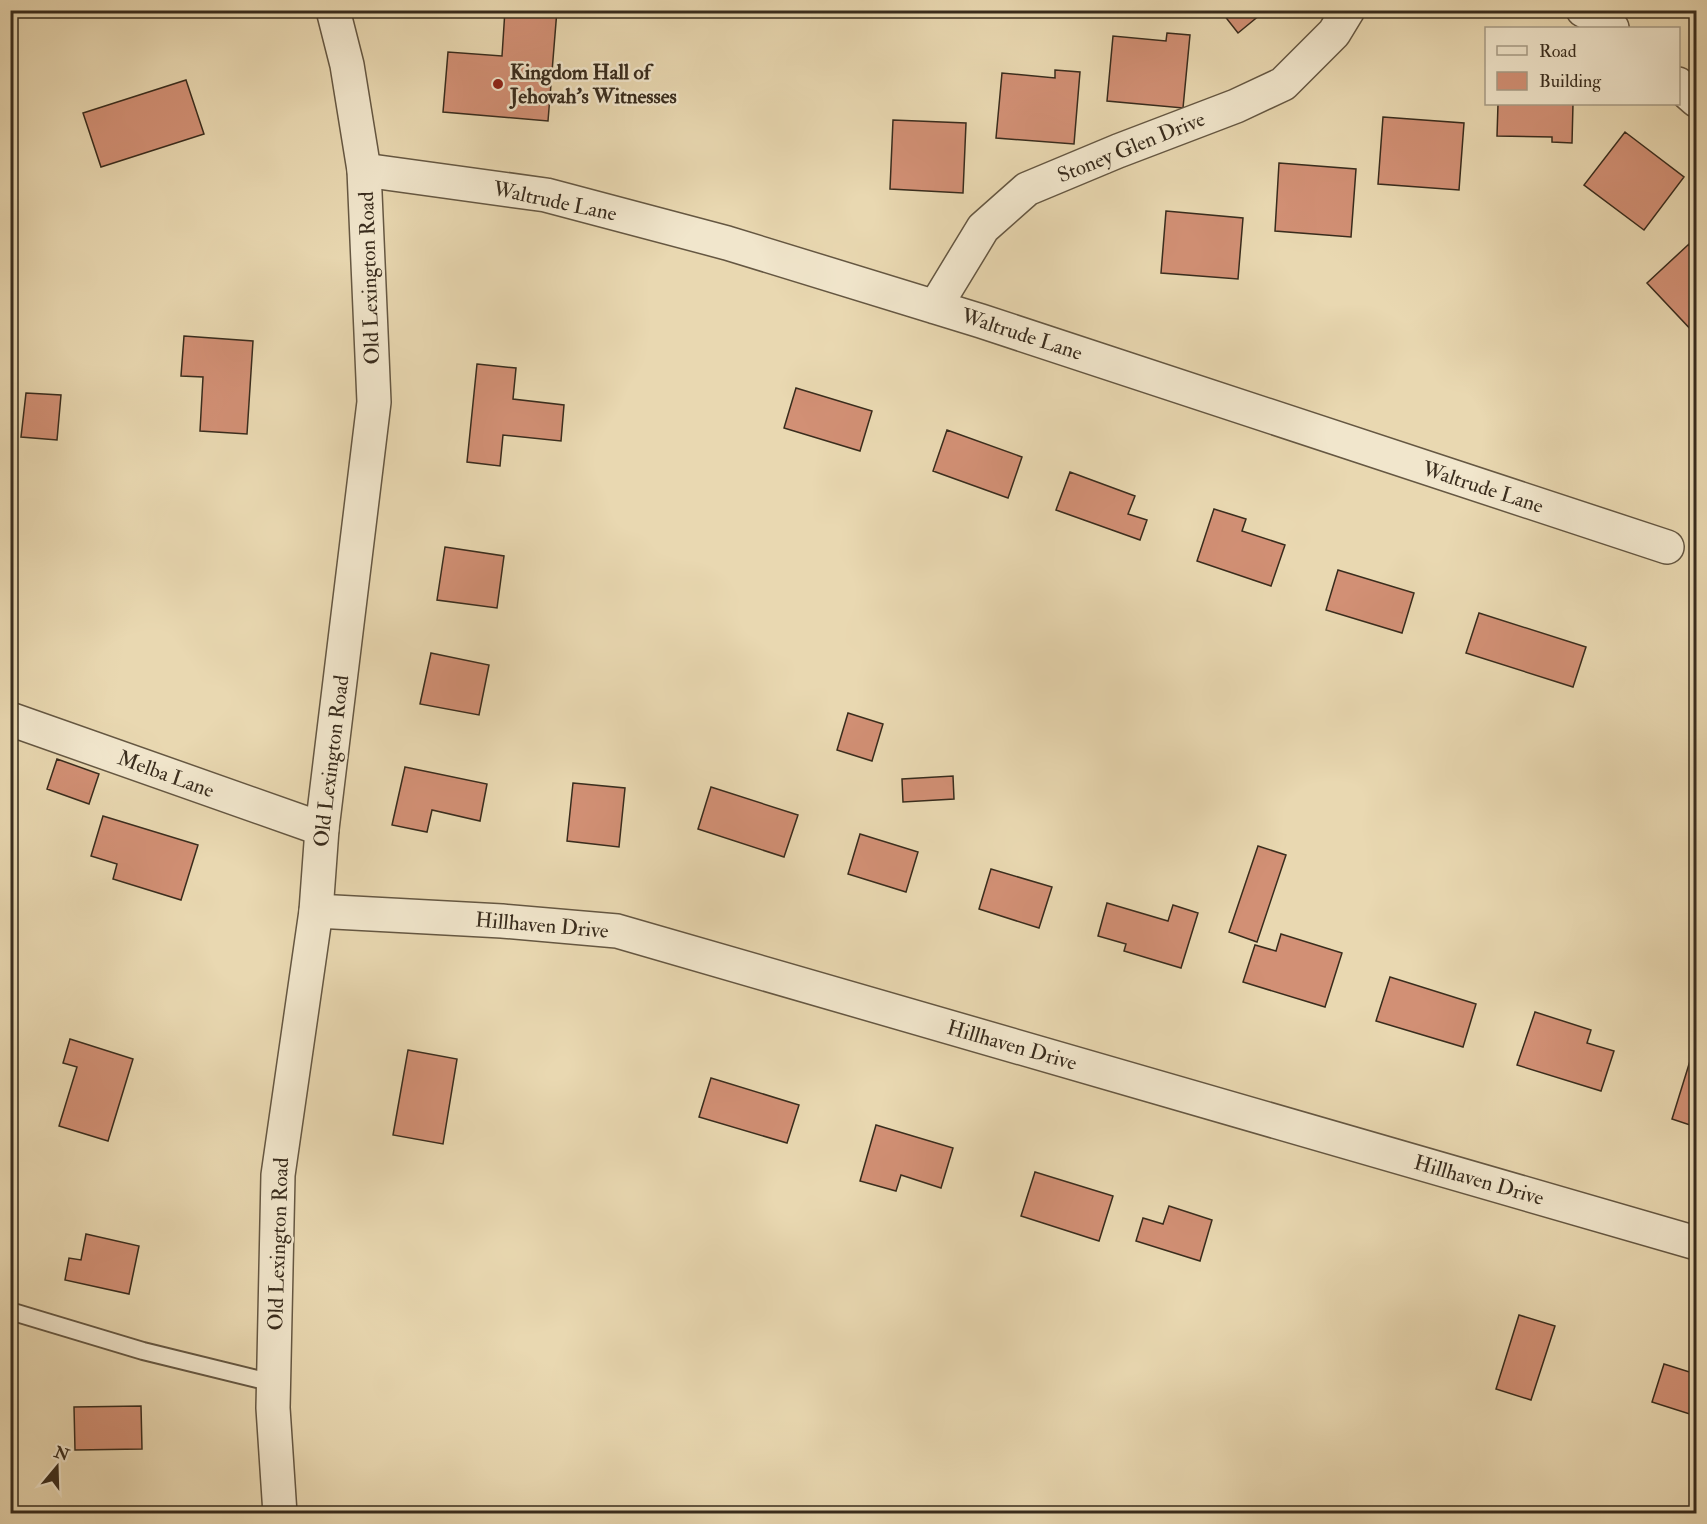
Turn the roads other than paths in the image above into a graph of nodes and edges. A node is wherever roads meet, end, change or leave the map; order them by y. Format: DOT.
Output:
graph roads {
  1 [pos="333,10"];
  2 [pos="1348,10"];
  3 [pos="1583,10"];
  4 [pos="1611,27"];
  5 [pos="1680,86"];
  6 [pos="1696,100"];
  7 [pos="364,170"];
  8 [pos="935,306"];
  9 [pos="1667,547"];
  10 [pos="10,719"];
  11 [pos="322,829"];
  12 [pos="316,910"];
  13 [pos="1696,1243"];
  14 [pos="10,1311"];
  15 [pos="273,1383"];
  16 [pos="280,1514"];
  1 -- 7 [label="street, Old Lexington Road"];
  2 -- 8 [label="street, Stoney Glen Drive"];
  3 -- 4 [label="street"];
  5 -- 6 [label="street"];
  7 -- 8 [label="street, Waltrude Lane"];
  7 -- 11 [label="street, Old Lexington Road"];
  8 -- 9 [label="street, Waltrude Lane"];
  10 -- 11 [label="street, Melba Lane"];
  11 -- 12 [label="street, Old Lexington Road"];
  12 -- 13 [label="street, Hillhaven Drive"];
  12 -- 15 [label="street, Old Lexington Road"];
  14 -- 15 [label="lane"];
  15 -- 16 [label="street, Old Lexington Road"];
}
